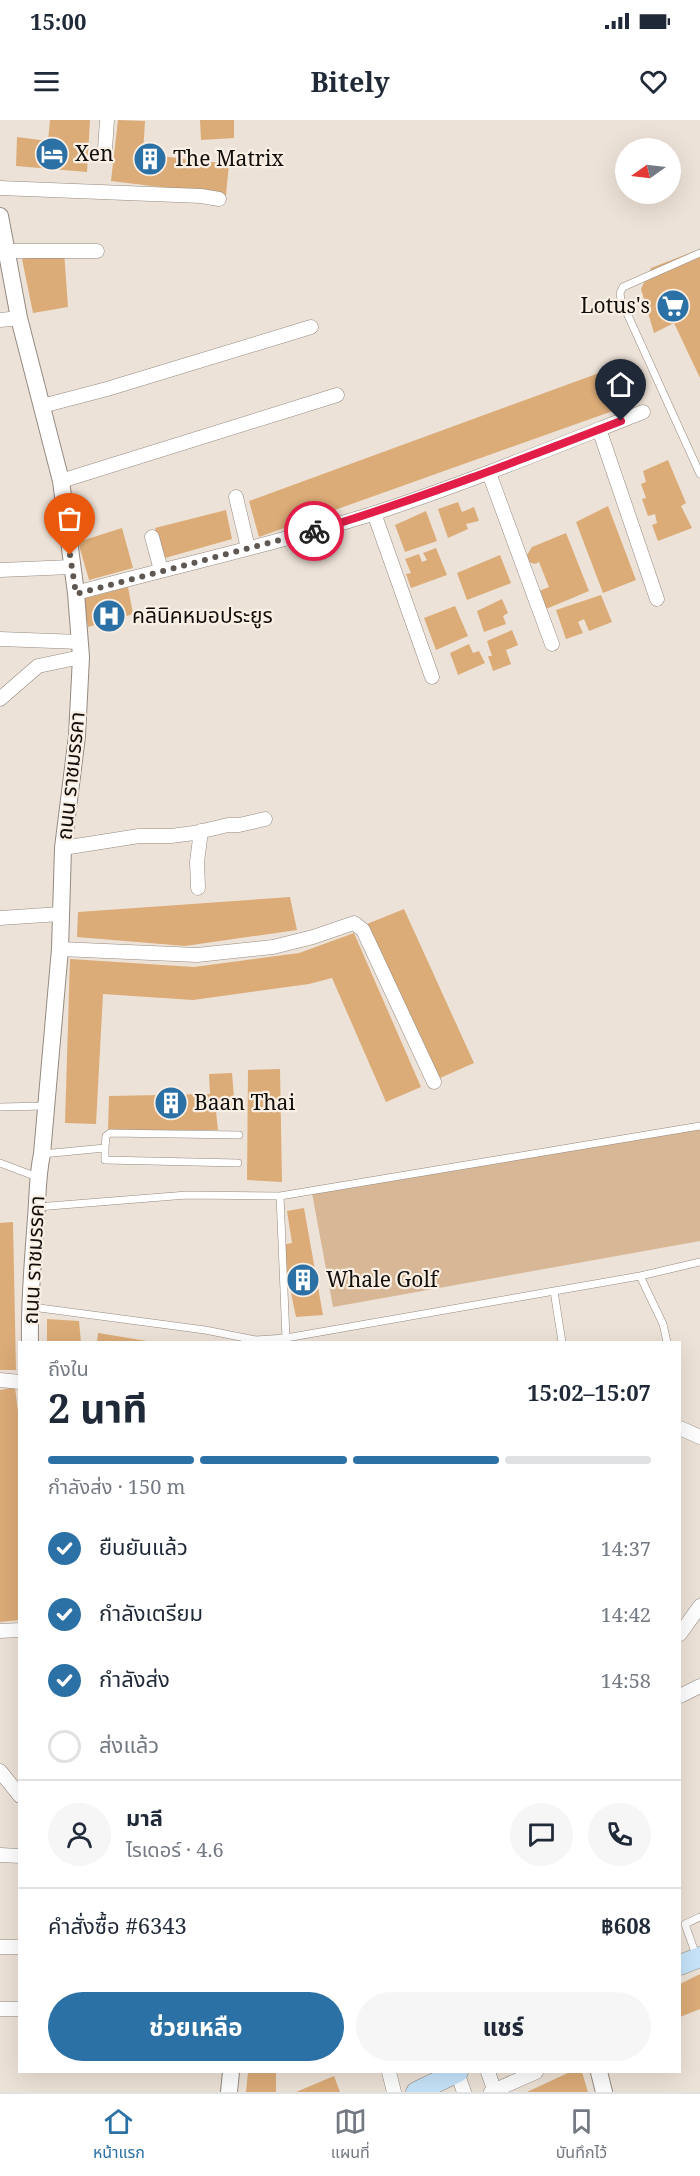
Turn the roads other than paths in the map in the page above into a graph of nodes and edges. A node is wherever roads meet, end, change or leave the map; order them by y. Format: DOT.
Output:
graph roads {
  1 [pos="108,120"];
  2 [pos="105,148"];
  3 [pos="0,188"];
  4 [pos="219,199"];
  5 [pos="0,216"];
  6 [pos="6,251"];
  7 [pos="97,251"];
  8 [pos="700,253"];
  9 [pos="19,318"];
  10 [pos="0,320"];
  11 [pos="310,327"];
  12 [pos="337,395"];
  13 [pos="42,406"];
  14 [pos="643,412"];
  15 [pos="599,429"];
  16 [pos="489,472"];
  17 [pos="700,474"];
  18 [pos="61,481"];
  19 [pos="236,498"];
  20 [pos="375,513"];
  21 [pos="152,537"];
  22 [pos="248,548"];
  23 [pos="71,567"];
  24 [pos="0,570"];
  25 [pos="161,570"];
  26 [pos="76,594"];
  27 [pos="657,599"];
  28 [pos="0,639"];
  29 [pos="552,644"];
  30 [pos="81,649"];
  31 [pos="432,677"];
  32 [pos="0,699"];
  33 [pos="265,819"];
  34 [pos="201,831"];
  35 [pos="63,848"];
  36 [pos="198,888"];
  37 [pos="60,914"];
  38 [pos="0,918"];
  39 [pos="60,949"];
  40 [pos="434,1082"];
  41 [pos="45,1106"];
  42 [pos="0,1107"];
  43 [pos="700,1126"];
  44 [pos="239,1135"];
  45 [pos="105,1148"];
  46 [pos="42,1154"];
  47 [pos="0,1163"];
  48 [pos="238,1163"];
  49 [pos="37,1177"];
  50 [pos="280,1196"];
  51 [pos="37,1207"];
  52 [pos="700,1262"];
  53 [pos="640,1276"];
  54 [pos="554,1291"];
  55 [pos="29,1306"];
  56 [pos="285,1338"];
  57 [pos="30,1341"];
  58 [pos="562,1341"];
  59 [pos="667,1341"];
  60 [pos="0,1380"];
  61 [pos="18,1382"];
  62 [pos="681,1428"];
  63 [pos="700,1437"];
  64 [pos="700,1606"];
  65 [pos="18,1630"];
  66 [pos="0,1631"];
  67 [pos="681,1633"];
  68 [pos="700,1686"];
  69 [pos="681,1696"];
  70 [pos="0,1771"];
  71 [pos="18,1794"];
  72 [pos="0,1855"];
  73 [pos="18,1856"];
  74 [pos="700,1917"];
  75 [pos="682,1922"];
  76 [pos="0,1947"];
  77 [pos="18,1947"];
  78 [pos="692,1960"];
  79 [pos="0,2009"];
  80 [pos="18,2009"];
  81 [pos="231,2073"];
  82 [pos="389,2073"];
  83 [pos="455,2073"];
  84 [pos="457,2073"];
  85 [pos="488,2073"];
  86 [pos="534,2073"];
  87 [pos="599,2073"];
  88 [pos="493,2091"];
  89 [pos="229,2092"];
  90 [pos="394,2092"];
  91 [pos="416,2092"];
  92 [pos="464,2092"];
  93 [pos="604,2092"];
  1 -- 2 [label="street"];
  3 -- 4 [label="street"];
  5 -- 6 [label="street, ถนน ราชมรรคา"];
  6 -- 7 [label="street"];
  6 -- 9 [label="street, ถนน ราชมรรคา"];
  8 -- 17 [label="lane"];
  9 -- 10 [label="street"];
  9 -- 13 [label="street, ถนน ราชมรรคา"];
  11 -- 13 [label="street"];
  12 -- 18 [label="street"];
  13 -- 18 [label="street, ถนน ราชมรรคา"];
  14 -- 15 [label="street"];
  15 -- 16 [label="street"];
  15 -- 27 [label="street"];
  16 -- 20 [label="street"];
  16 -- 29 [label="street"];
  18 -- 23 [label="street, ถนน ราชมรรคา"];
  19 -- 22 [label="street"];
  20 -- 22 [label="street"];
  20 -- 31 [label="street"];
  21 -- 25 [label="street"];
  22 -- 25 [label="street"];
  23 -- 24 [label="street"];
  23 -- 26 [label="street, ถนน ราชมรรคา"];
  25 -- 26 [label="street"];
  26 -- 30 [label="street, ถนน ราชมรรคา"];
  28 -- 30 [label="street"];
  30 -- 32 [label="street"];
  30 -- 35 [label="street, ถนน ราชมรรคา"];
  33 -- 34 [label="street"];
  34 -- 35 [label="street"];
  34 -- 36 [label="street"];
  35 -- 37 [label="street, ถนน ราชมรรคา"];
  37 -- 38 [label="street"];
  37 -- 39 [label="street, ถนน ราชมรรคา"];
  39 -- 40 [label="street"];
  39 -- 41 [label="street, ถนน ราชมรรคา"];
  41 -- 42 [label="lane"];
  41 -- 46 [label="street, ถนน ราชมรรคา"];
  43 -- 50 [label="lane"];
  44 -- 45 [label="lane"];
  45 -- 46 [label="lane"];
  45 -- 48 [label="lane"];
  46 -- 49 [label="street, ถนน ราชมรรคา"];
  47 -- 49 [label="lane"];
  49 -- 51 [label="street, ถนน ราชมรรคา"];
  50 -- 51 [label="lane"];
  50 -- 56 [label="lane"];
  51 -- 55 [label="street, ถนน ราชมรรคา"];
  52 -- 53 [label="lane"];
  53 -- 54 [label="lane"];
  53 -- 59 [label="lane"];
  54 -- 56 [label="lane"];
  54 -- 58 [label="lane"];
  55 -- 56 [label="lane"];
  55 -- 57 [label="street, ถนน ราชมรรคา"];
  60 -- 61 [label="street"];
  62 -- 63 [label="street"];
  64 -- 67 [label="street"];
  65 -- 66 [label="street"];
  68 -- 69 [label="street"];
  70 -- 71 [label="street"];
  72 -- 73 [label="street"];
  74 -- 75 [label="lane"];
  75 -- 78 [label="lane"];
  76 -- 77 [label="street"];
  79 -- 80 [label="street"];
  81 -- 89 [label="street"];
  82 -- 90 [label="street"];
  83 -- 91 [label="main road"];
  84 -- 92 [label="street"];
  85 -- 88 [label="street"];
  86 -- 88 [label="street"];
  87 -- 93 [label="street"];
}
